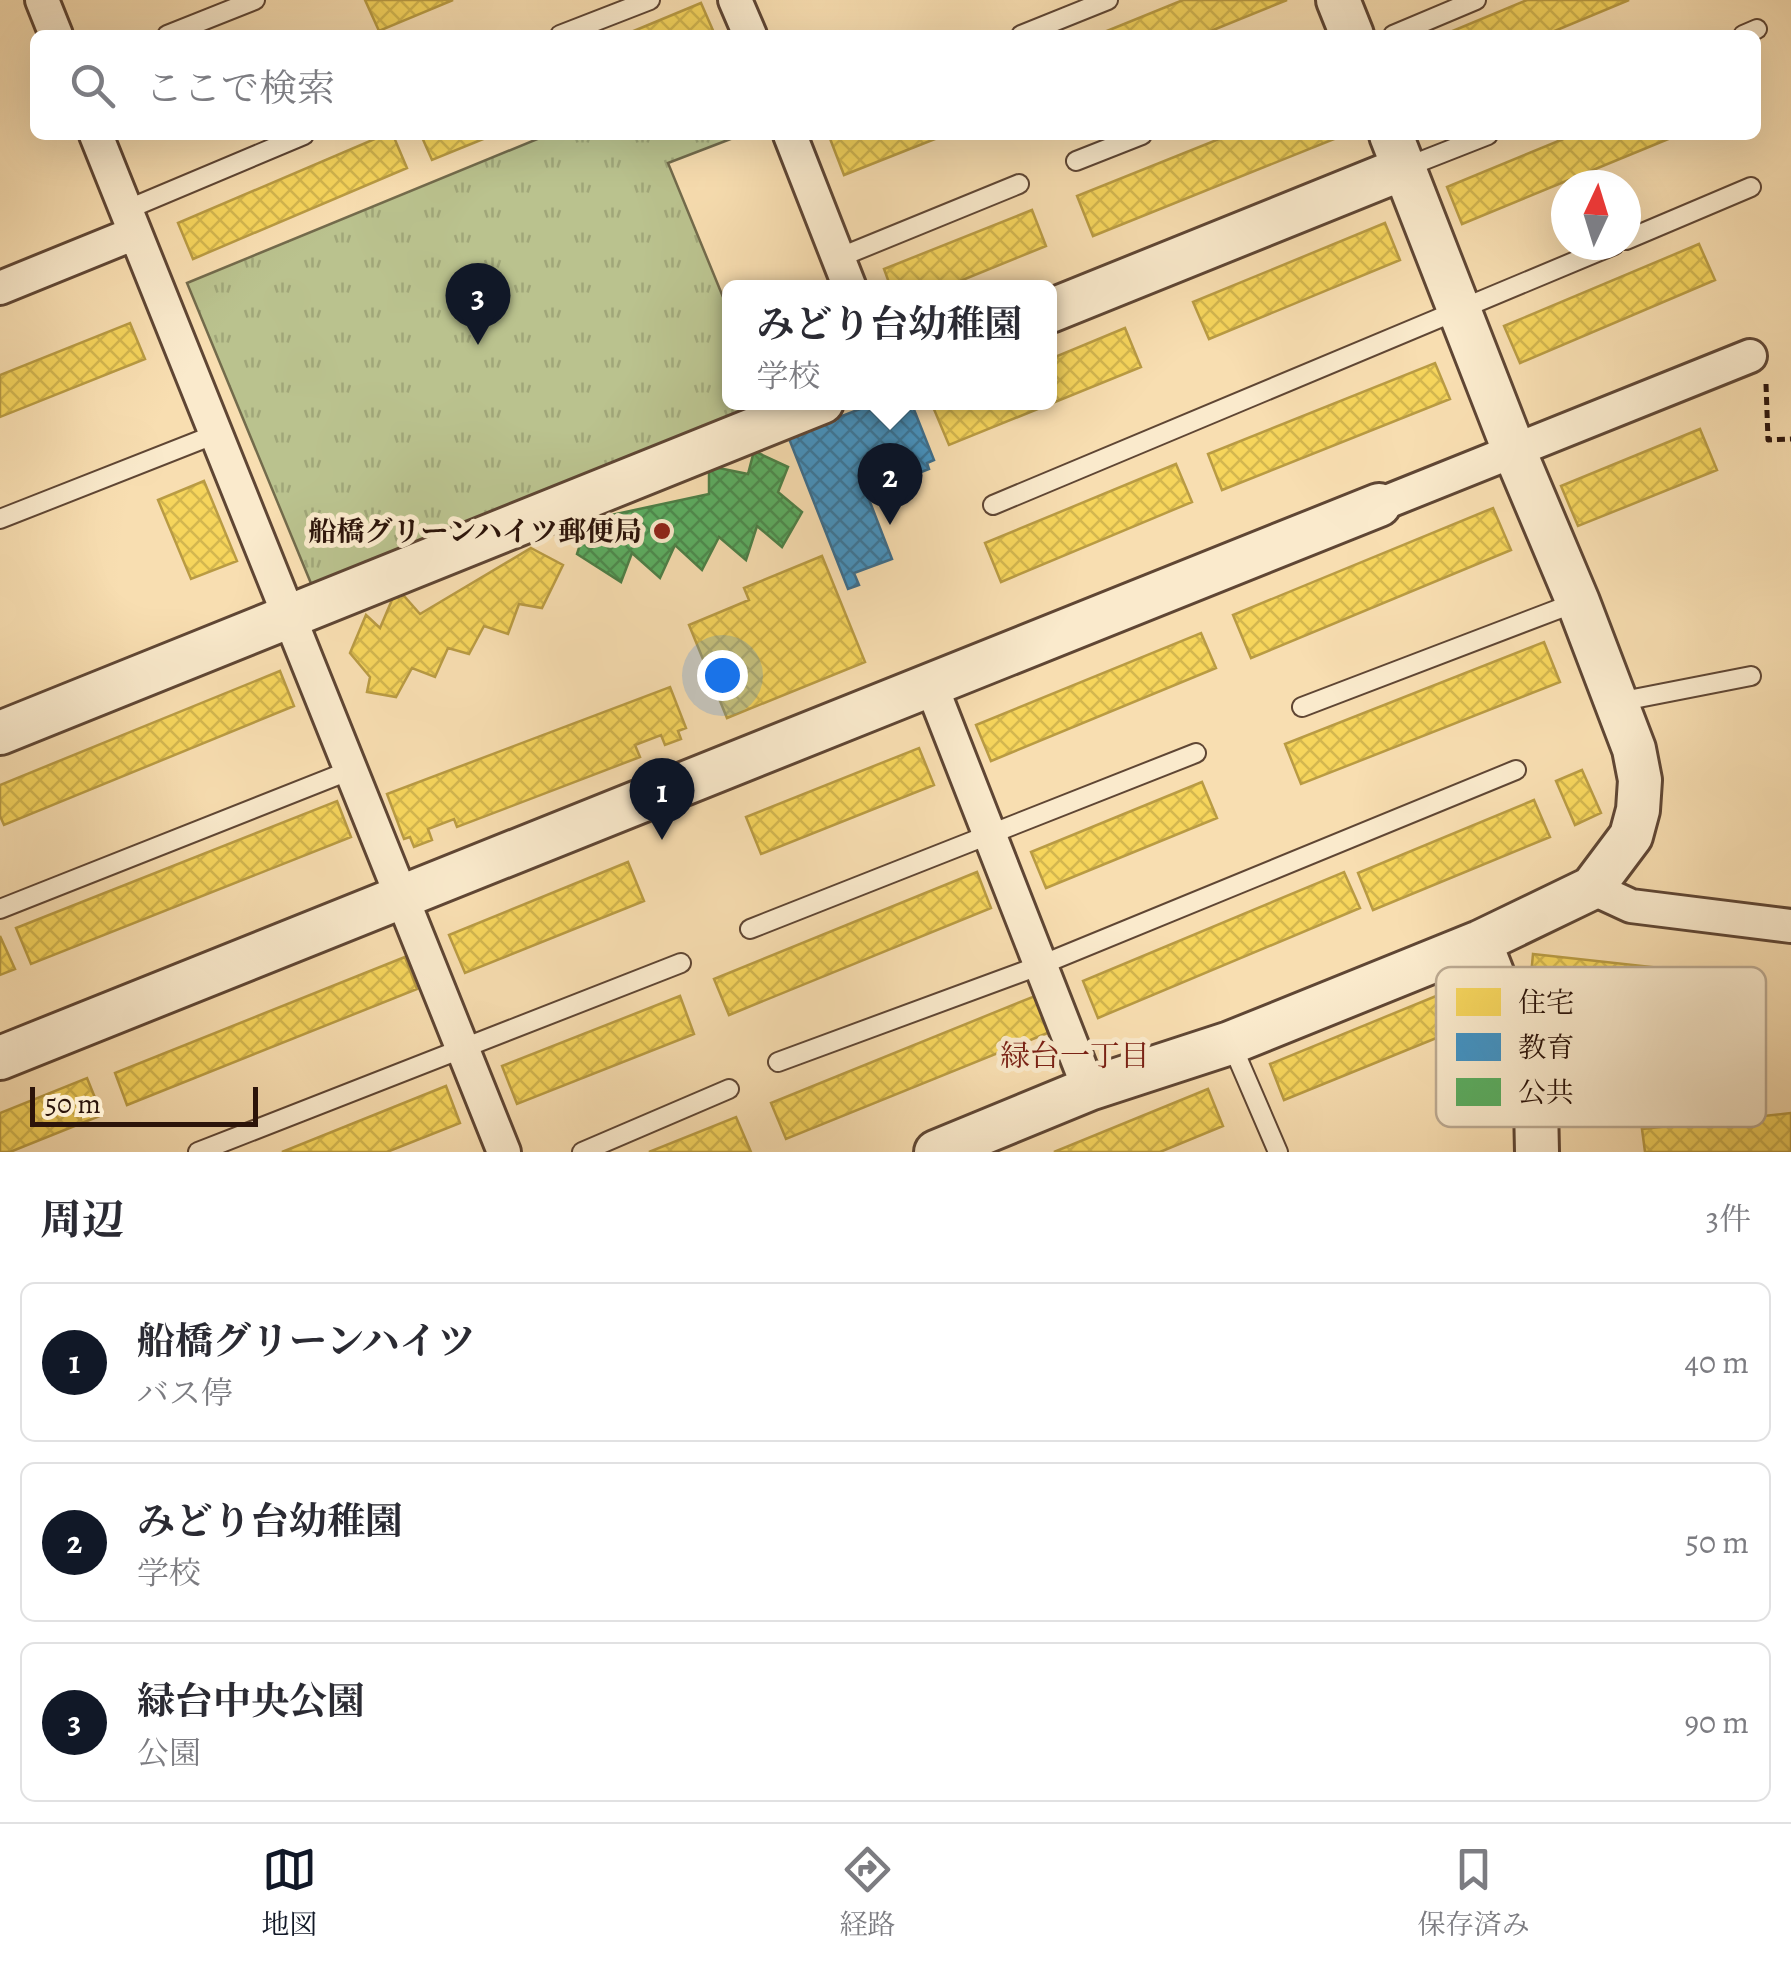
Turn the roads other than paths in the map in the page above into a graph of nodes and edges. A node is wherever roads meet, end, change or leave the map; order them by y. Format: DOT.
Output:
graph roads {
  1 [pos="42,0"];
  2 [pos="255,0"];
  3 [pos="650,0"];
  4 [pos="736,0"];
  5 [pos="1108,0"];
  6 [pos="1338,0"];
  7 [pos="1476,0"];
  8 [pos="54,30"];
  9 [pos="180,30"];
  10 [pos="573,30"];
  11 [pos="748,30"];
  12 [pos="1034,30"];
  13 [pos="1350,30"];
  14 [pos="1404,30"];
  15 [pos="98,140"];
  16 [pos="294,140"];
  17 [pos="792,140"];
  18 [pos="1129,140"];
  19 [pos="1460,140"];
  20 [pos="1397,151"];
  21 [pos="1076,161"];
  22 [pos="1019,184"];
  23 [pos="1750,186"];
  24 [pos="131,222"];
  25 [pos="1641,233"];
  26 [pos="1579,260"];
  27 [pos="844,272"];
  28 [pos="0,288"];
  29 [pos="1057,307"];
  30 [pos="1460,311"];
  31 [pos="1758,370"];
  32 [pos="802,410"];
  33 [pos="216,434"];
  34 [pos="1513,448"];
  35 [pos="993,505"];
  36 [pos="1379,505"];
  37 [pos="0,519"];
  38 [pos="1578,602"];
  39 [pos="289,617"];
  40 [pos="1751,676"];
  41 [pos="931,684"];
  42 [pos="1618,702"];
  43 [pos="1302,708"];
  44 [pos="0,733"];
  45 [pos="1196,754"];
  46 [pos="350,770"];
  47 [pos="1516,770"];
  48 [pos="990,836"];
  49 [pos="1592,888"];
  50 [pos="402,897"];
  51 [pos="0,909"];
  52 [pos="1791,926"];
  53 [pos="750,929"];
  54 [pos="1480,942"];
  55 [pos="681,963"];
  56 [pos="1040,965"];
  57 [pos="1490,967"];
  58 [pos="1230,1042"];
  59 [pos="462,1048"];
  60 [pos="0,1058"];
  61 [pos="778,1062"];
  62 [pos="1089,1089"];
  63 [pos="729,1090"];
  64 [pos="1535,1127"];
  65 [pos="198,1152"];
  66 [pos="504,1152"];
  67 [pos="582,1152"];
  68 [pos="936,1152"];
  69 [pos="1278,1152"];
  70 [pos="1537,1152"];
  1 -- 8 [label="street"];
  2 -- 9 [label="lane"];
  3 -- 10 [label="lane"];
  4 -- 11 [label="street"];
  5 -- 12 [label="lane"];
  6 -- 13 [label="street"];
  7 -- 14 [label="lane"];
  15 -- 24 [label="street"];
  16 -- 24 [label="lane"];
  17 -- 27 [label="street"];
  18 -- 21 [label="lane"];
  19 -- 20 [label="lane"];
  20 -- 29 [label="street"];
  20 -- 30 [label="street"];
  22 -- 27 [label="lane"];
  23 -- 25 [label="lane"];
  24 -- 28 [label="street"];
  24 -- 33 [label="street"];
  26 -- 30 [label="lane"];
  30 -- 34 [label="street"];
  30 -- 35 [label="lane"];
  31 -- 34 [label="street"];
  32 -- 39 [label="street"];
  33 -- 37 [label="lane"];
  33 -- 39 [label="street"];
  34 -- 36 [label="street"];
  34 -- 38 [label="street"];
  36 -- 41 [label="street"];
  38 -- 42 [label="street"];
  38 -- 43 [label="lane"];
  39 -- 44 [label="street"];
  39 -- 46 [label="street"];
  40 -- 42 [label="lane"];
  41 -- 48 [label="street"];
  41 -- 50 [label="street"];
  42 -- 49 [label="street"];
  45 -- 48 [label="lane"];
  46 -- 50 [label="street"];
  46 -- 51 [label="lane"];
  47 -- 56 [label="lane"];
  48 -- 53 [label="lane"];
  48 -- 56 [label="street"];
  49 -- 52 [label="street"];
  49 -- 54 [label="street"];
  50 -- 59 [label="street"];
  50 -- 60 [label="street"];
  54 -- 57 [label="street"];
  54 -- 58 [label="street"];
  55 -- 59 [label="lane"];
  56 -- 61 [label="lane"];
  56 -- 62 [label="street"];
  58 -- 62 [label="street"];
  58 -- 69 [label="lane"];
  59 -- 65 [label="lane"];
  59 -- 66 [label="street"];
  62 -- 68 [label="street"];
  63 -- 67 [label="lane"];
  64 -- 70 [label="street"];
}
